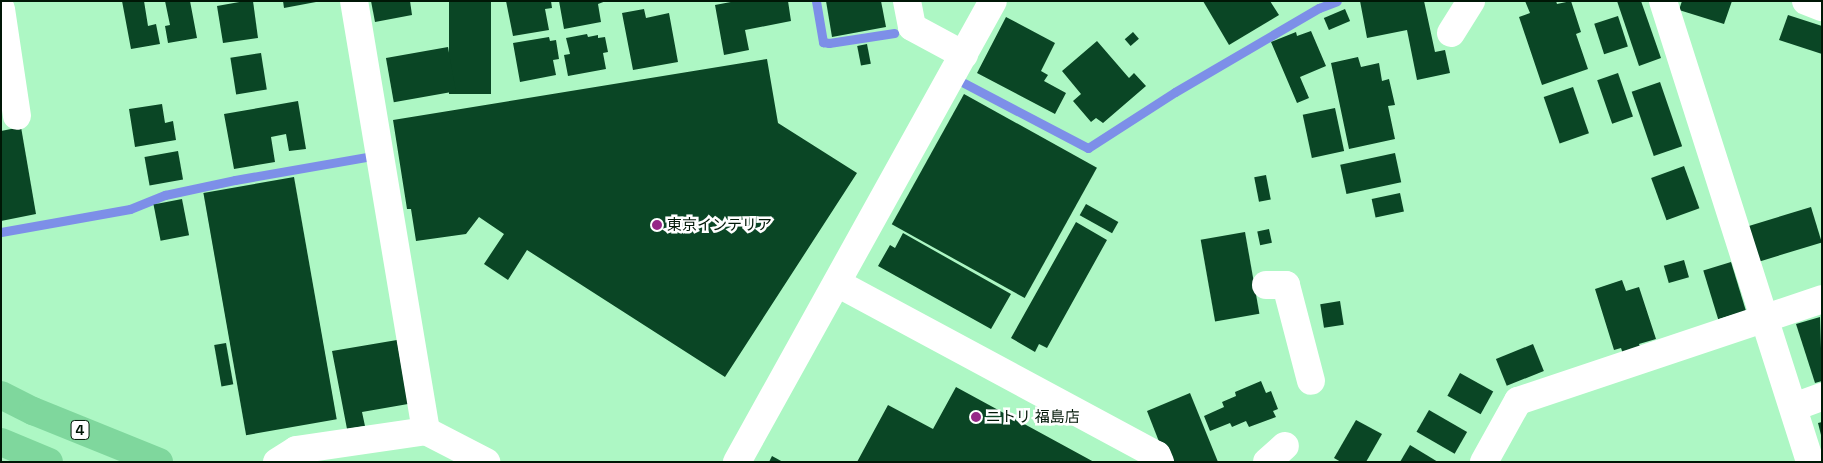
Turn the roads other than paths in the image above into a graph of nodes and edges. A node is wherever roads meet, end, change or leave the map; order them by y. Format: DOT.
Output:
graph roads {
  1 [pos="354,1"];
  2 [pos="907,1"];
  3 [pos="993,1"];
  4 [pos="1471,1"];
  5 [pos="1663,1"];
  6 [pos="1806,1"];
  7 [pos="1822,7"];
  8 [pos="1,9"];
  9 [pos="1451,32"];
  10 [pos="964,55"];
  11 [pos="17,116"];
  12 [pos="837,282"];
  13 [pos="1266,285"];
  14 [pos="1822,299"];
  15 [pos="1766,317"];
  16 [pos="1311,381"];
  17 [pos="1,395"];
  18 [pos="1822,397"];
  19 [pos="1794,407"];
  20 [pos="426,431"];
  21 [pos="1,442"];
  22 [pos="49,462"];
  23 [pos="159,462"];
  24 [pos="277,462"];
  25 [pos="486,462"];
  26 [pos="737,462"];
  27 [pos="1160,462"];
  28 [pos="1484,462"];
  29 [pos="1810,462"];
  1 -- 20 [label="street"];
  2 -- 10 [label="street"];
  3 -- 10 [label="street"];
  4 -- 9 [label="street"];
  5 -- 15 [label="street"];
  6 -- 7 [label="street"];
  8 -- 11 [label="street"];
  10 -- 12 [label="street"];
  12 -- 26 [label="street"];
  12 -- 27 [label="street"];
  13 -- 16 [label="street"];
  14 -- 15 [label="street"];
  15 -- 19 [label="street"];
  15 -- 28 [label="street"];
  17 -- 23 [label="highway, 4"];
  18 -- 19 [label="street"];
  19 -- 29 [label="street"];
  20 -- 24 [label="street"];
  20 -- 25 [label="street"];
  21 -- 22 [label="highway"];
}
